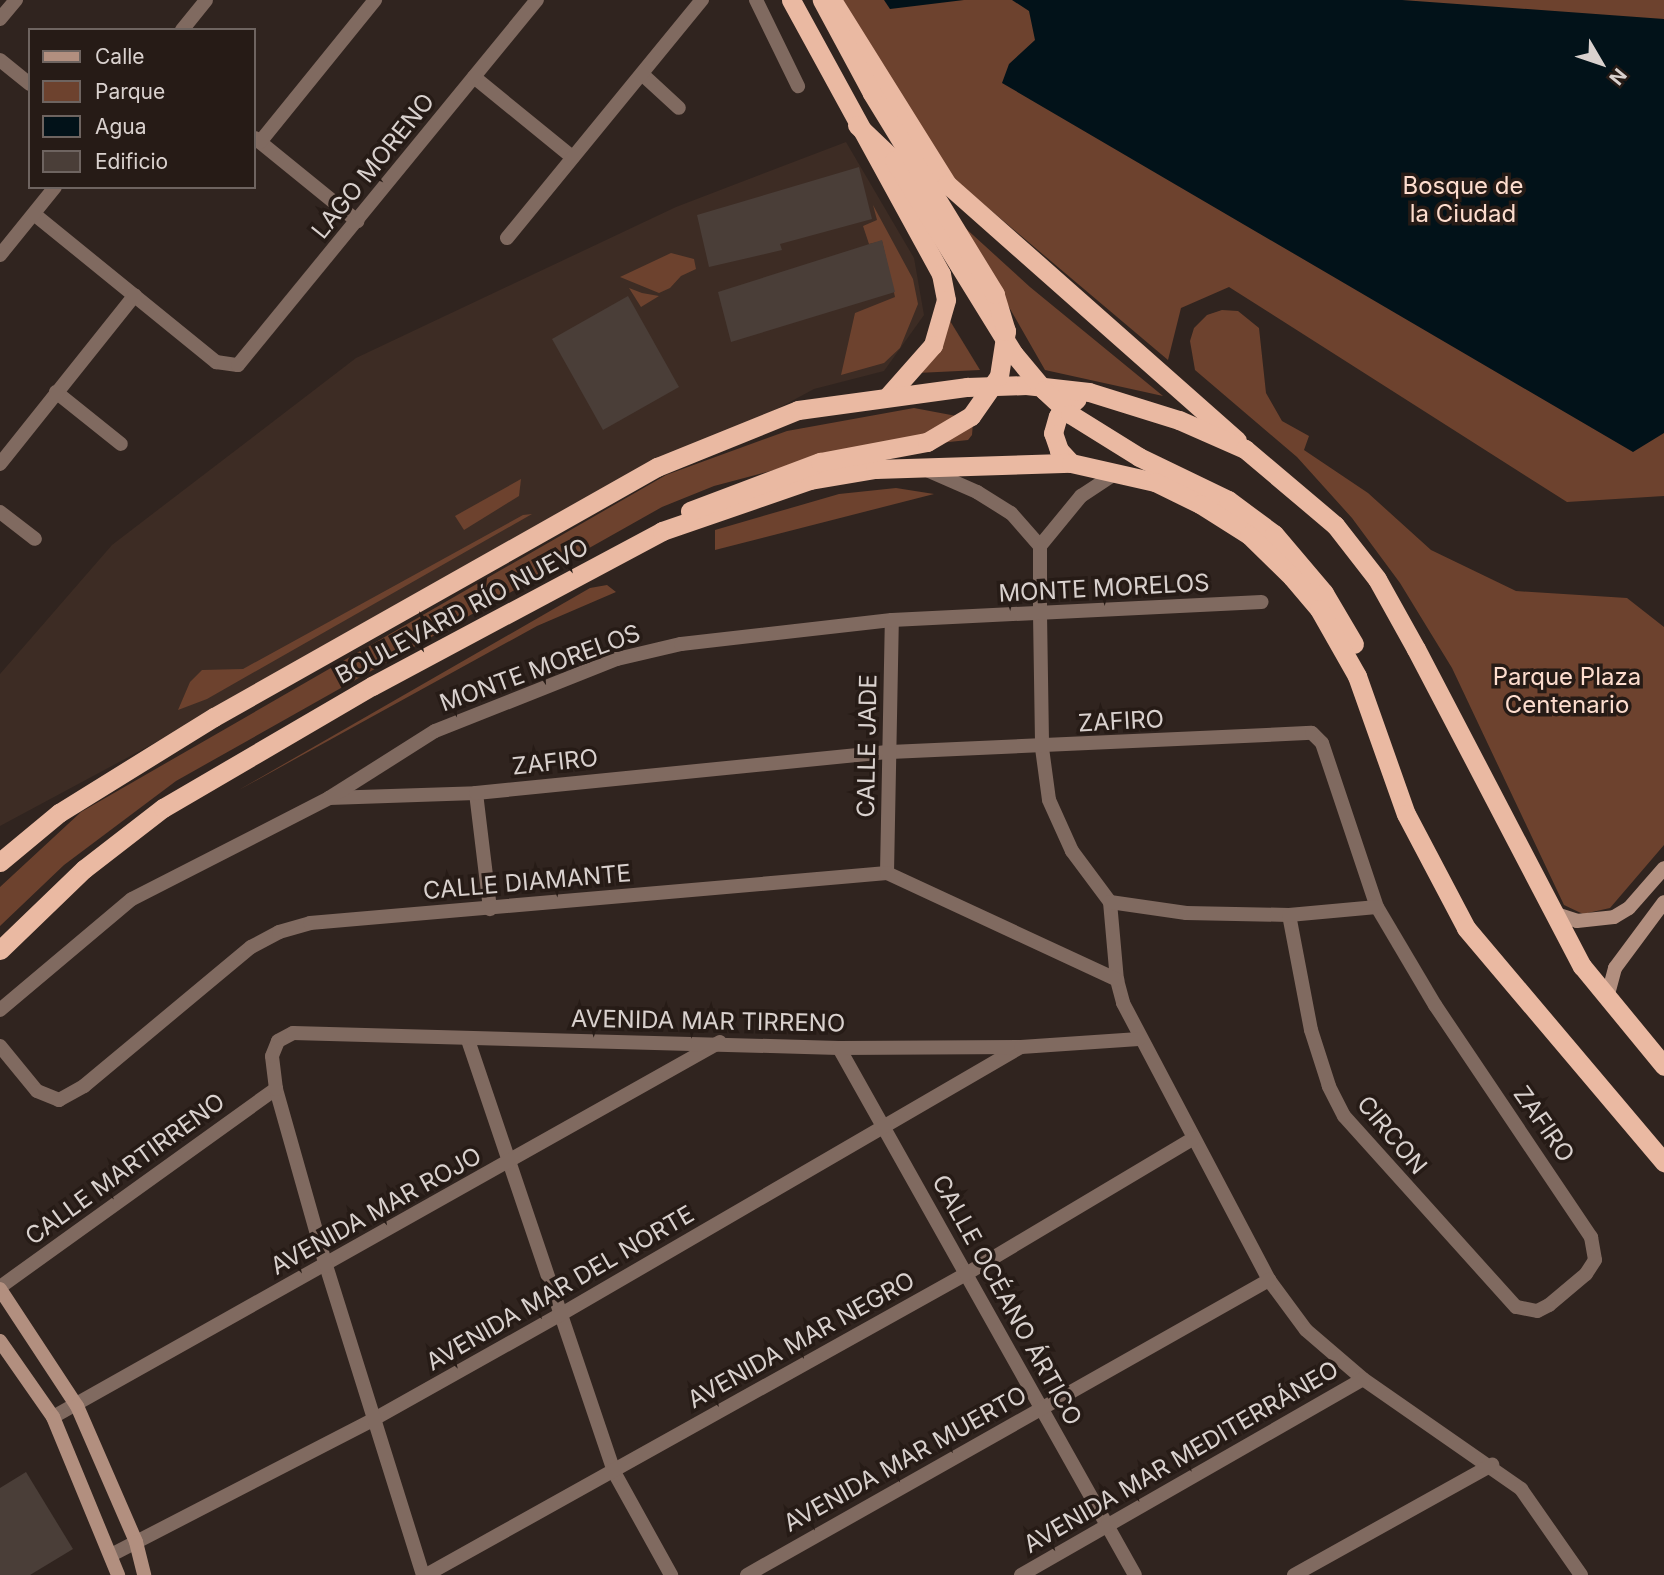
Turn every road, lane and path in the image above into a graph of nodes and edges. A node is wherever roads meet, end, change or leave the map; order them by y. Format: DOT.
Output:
graph roads {
  1 [pos="16,0"];
  2 [pos="206,0"];
  3 [pos="375,0"];
  4 [pos="537,0"];
  5 [pos="702,0"];
  6 [pos="756,0"];
  7 [pos="791,0"];
  8 [pos="822,0"];
  9 [pos="832,0"];
  10 [pos="0,19"];
  11 [pos="184,28"];
  12 [pos="0,60"];
  13 [pos="642,74"];
  14 [pos="474,77"];
  15 [pos="28,82"];
  16 [pos="798,86"];
  17 [pos="679,108"];
  18 [pos="857,125"];
  19 [pos="257,139"];
  20 [pos="572,157"];
  21 [pos="53,189"];
  22 [pos="34,214"];
  23 [pos="357,221"];
  24 [pos="506,238"];
  25 [pos="0,255"];
  26 [pos="135,295"];
  27 [pos="56,392"];
  28 [pos="1089,392"];
  29 [pos="887,397"];
  30 [pos="121,444"];
  31 [pos="1245,449"];
  32 [pos="1071,463"];
  33 [pos="0,464"];
  34 [pos="915,465"];
  35 [pos="1116,472"];
  36 [pos="0,512"];
  37 [pos="662,531"];
  38 [pos="35,539"];
  39 [pos="1040,546"];
  40 [pos="1262,603"];
  41 [pos="1040,614"];
  42 [pos="892,620"];
  43 [pos="1357,676"];
  44 [pos="1042,748"];
  45 [pos="890,752"];
  46 [pos="476,793"];
  47 [pos="329,798"];
  48 [pos="0,862"];
  49 [pos="1664,868"];
  50 [pos="887,873"];
  51 [pos="1110,902"];
  52 [pos="1664,902"];
  53 [pos="1377,907"];
  54 [pos="490,909"];
  55 [pos="1553,913"];
  56 [pos="1289,915"];
  57 [pos="0,950"];
  58 [pos="1117,980"];
  59 [pos="1607,998"];
  60 [pos="0,1010"];
  61 [pos="1139,1039"];
  62 [pos="468,1040"];
  63 [pos="720,1042"];
  64 [pos="0,1046"];
  65 [pos="1021,1047"];
  66 [pos="839,1048"];
  67 [pos="1664,1066"];
  68 [pos="276,1089"];
  69 [pos="885,1129"];
  70 [pos="1194,1138"];
  71 [pos="1664,1162"];
  72 [pos="508,1163"];
  73 [pos="326,1266"];
  74 [pos="966,1274"];
  75 [pos="1269,1280"];
  76 [pos="0,1288"];
  77 [pos="1516,1307"];
  78 [pos="558,1316"];
  79 [pos="0,1341"];
  80 [pos="1363,1379"];
  81 [pos="78,1406"];
  82 [pos="1042,1408"];
  83 [pos="53,1417"];
  84 [pos="376,1418"];
  85 [pos="1492,1465"];
  86 [pos="614,1472"];
  87 [pos="1108,1526"];
  88 [pos="136,1542"];
  89 [pos="113,1555"];
  90 [pos="118,1575"];
  91 [pos="144,1575"];
  92 [pos="425,1575"];
  93 [pos="671,1575"];
  94 [pos="747,1575"];
  95 [pos="1021,1575"];
  96 [pos="1135,1575"];
  97 [pos="1294,1575"];
  98 [pos="1581,1575"];
  1 -- 10 [label="street"];
  2 -- 11 [label="street"];
  3 -- 19 [label="street"];
  4 -- 14 [label="street, LAGO MORENO"];
  5 -- 13 [label="street"];
  6 -- 16 [label="street"];
  7 -- 18 [label="highway"];
  8 -- 37 [label="highway, bridge"];
  9 -- 31 [label="highway"];
  12 -- 15 [label="street"];
  13 -- 17 [label="street"];
  13 -- 20 [label="street"];
  14 -- 20 [label="street"];
  14 -- 23 [label="street, LAGO MORENO"];
  18 -- 29 [label="highway"];
  18 -- 43 [label="highway, bridge"];
  19 -- 23 [label="street"];
  20 -- 24 [label="street"];
  21 -- 22 [label="street"];
  22 -- 25 [label="street"];
  22 -- 26 [label="street"];
  23 -- 26 [label="street, LAGO MORENO"];
  26 -- 27 [label="street"];
  27 -- 30 [label="street"];
  27 -- 33 [label="street"];
  28 -- 29 [label="highway, BOULEVARD RÍO NUEVO"];
  28 -- 31 [label="highway, BOULEVARD RÍO NUEVO"];
  28 -- 32 [label="highway"];
  29 -- 48 [label="highway, BOULEVARD RÍO NUEVO"];
  31 -- 55 [label="highway"];
  32 -- 34 [label="highway, BOULEVARD RÍO NUEVO"];
  32 -- 35 [label="highway, BOULEVARD RÍO NUEVO"];
  34 -- 37 [label="highway, BOULEVARD RÍO NUEVO"];
  34 -- 39 [label="street"];
  35 -- 39 [label="street"];
  35 -- 43 [label="highway, BOULEVARD RÍO NUEVO"];
  36 -- 38 [label="street"];
  37 -- 57 [label="highway, BOULEVARD RÍO NUEVO"];
  39 -- 41 [label="street"];
  40 -- 41 [label="street, MONTE MORELOS"];
  41 -- 42 [label="street, MONTE MORELOS"];
  41 -- 44 [label="street"];
  42 -- 45 [label="street, CALLE JADE"];
  42 -- 47 [label="street, MONTE MORELOS"];
  43 -- 71 [label="highway"];
  44 -- 45 [label="street, ZAFIRO"];
  44 -- 51 [label="street"];
  44 -- 53 [label="street, ZAFIRO"];
  45 -- 46 [label="street, ZAFIRO"];
  45 -- 50 [label="street, CALLE JADE"];
  46 -- 47 [label="street, ZAFIRO"];
  46 -- 54 [label="street"];
  47 -- 60 [label="street, MONTE MORELOS"];
  49 -- 55 [label="main road"];
  50 -- 54 [label="street, CALLE DIAMANTE"];
  50 -- 58 [label="street"];
  51 -- 56 [label="street"];
  51 -- 58 [label="street"];
  52 -- 59 [label="main road"];
  53 -- 56 [label="street"];
  53 -- 77 [label="street, ZAFIRO"];
  54 -- 64 [label="street, CALLE DIAMANTE"];
  55 -- 59 [label="highway"];
  56 -- 77 [label="street, CIRCON"];
  58 -- 61 [label="street"];
  59 -- 67 [label="highway"];
  61 -- 65 [label="street, AVENIDA MAR TIRRENO"];
  61 -- 70 [label="street"];
  62 -- 63 [label="street, AVENIDA MAR TIRRENO"];
  62 -- 68 [label="street, AVENIDA MAR TIRRENO"];
  62 -- 72 [label="street"];
  63 -- 66 [label="street, AVENIDA MAR TIRRENO"];
  63 -- 72 [label="street, AVENIDA MAR ROJO"];
  65 -- 66 [label="street, AVENIDA MAR TIRRENO"];
  65 -- 69 [label="street, AVENIDA MAR DEL NORTE"];
  66 -- 69 [label="street, CALLE OCÉANO ÁRTICO"];
  68 -- 73 [label="street"];
  68 -- 76 [label="street, CALLE MARTIRRENO"];
  69 -- 74 [label="street, CALLE OCÉANO ÁRTICO"];
  69 -- 78 [label="street, AVENIDA MAR DEL NORTE"];
  70 -- 74 [label="street, AVENIDA MAR NEGRO"];
  70 -- 75 [label="street"];
  72 -- 73 [label="street, AVENIDA MAR ROJO"];
  72 -- 78 [label="street"];
  73 -- 81 [label="street, AVENIDA MAR ROJO"];
  73 -- 84 [label="street"];
  74 -- 82 [label="street, CALLE OCÉANO ÁRTICO"];
  74 -- 86 [label="street, AVENIDA MAR NEGRO"];
  75 -- 80 [label="street"];
  75 -- 82 [label="street, AVENIDA MAR MUERTO"];
  76 -- 81 [label="main road"];
  78 -- 84 [label="street, AVENIDA MAR DEL NORTE"];
  78 -- 86 [label="street"];
  79 -- 83 [label="main road"];
  80 -- 85 [label="street"];
  80 -- 87 [label="street, AVENIDA MAR MEDITERRÁNEO"];
  81 -- 83 [label="street, AVENIDA MAR ROJO"];
  81 -- 88 [label="main road"];
  82 -- 87 [label="street, CALLE OCÉANO ÁRTICO"];
  82 -- 94 [label="street, AVENIDA MAR MUERTO"];
  83 -- 89 [label="main road"];
  84 -- 88 [label="street, AVENIDA MAR DEL NORTE"];
  84 -- 92 [label="street"];
  85 -- 97 [label="street"];
  85 -- 98 [label="street"];
  86 -- 92 [label="street, AVENIDA MAR NEGRO"];
  86 -- 93 [label="street"];
  87 -- 95 [label="street, AVENIDA MAR MEDITERRÁNEO"];
  87 -- 96 [label="street, CALLE OCÉANO ÁRTICO"];
  88 -- 89 [label="street, AVENIDA MAR DEL NORTE"];
  88 -- 91 [label="main road"];
  89 -- 90 [label="main road"];
}
